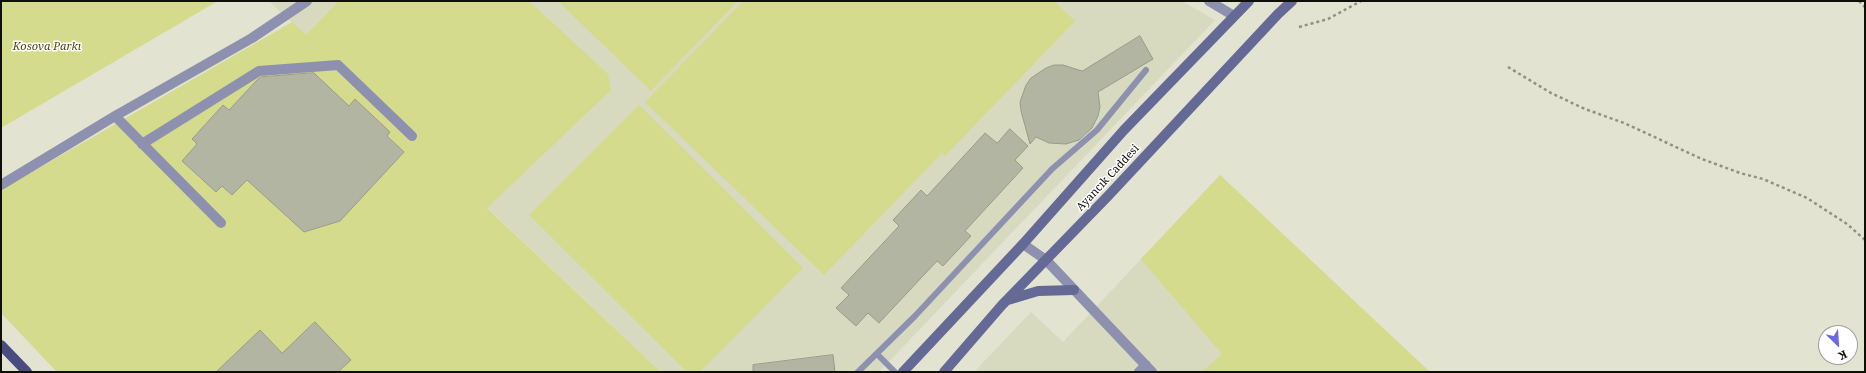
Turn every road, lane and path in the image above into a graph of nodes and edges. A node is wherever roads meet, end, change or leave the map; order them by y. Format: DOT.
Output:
graph roads {
  1 [pos="307,1"];
  2 [pos="1209,1"];
  3 [pos="1249,1"];
  4 [pos="1292,1"];
  5 [pos="1360,1"];
  6 [pos="1858,1"];
  7 [pos="1865,7"];
  8 [pos="1234,16"];
  9 [pos="1299,27"];
  10 [pos="1508,67"];
  11 [pos="1146,70"];
  12 [pos="115,116"];
  13 [pos="412,136"];
  14 [pos="142,144"];
  15 [pos="1,185"];
  16 [pos="221,223"];
  17 [pos="1865,240"];
  18 [pos="1023,244"];
  19 [pos="1046,260"];
  20 [pos="1074,290"];
  21 [pos="1006,301"];
  22 [pos="1,345"];
  23 [pos="877,354"];
  24 [pos="1146,370"];
  25 [pos="27,372"];
  26 [pos="858,372"];
  27 [pos="895,372"];
  28 [pos="902,372"];
  29 [pos="944,372"];
  1 -- 12 [label="street"];
  2 -- 8 [label="street"];
  3 -- 8 [label="street, Ayancık Caddesi"];
  4 -- 19 [label="street, Ayancık Caddesi"];
  5 -- 9 [label="path"];
  6 -- 7 [label="path"];
  8 -- 18 [label="street, Ayancık Caddesi"];
  10 -- 17 [label="path"];
  11 -- 23 [label="lane"];
  12 -- 14 [label="street"];
  12 -- 15 [label="street"];
  13 -- 14 [label="street"];
  14 -- 16 [label="street"];
  18 -- 19 [label="street"];
  18 -- 28 [label="street, Ayancık Caddesi"];
  19 -- 20 [label="street"];
  19 -- 21 [label="street, Ayancık Caddesi"];
  20 -- 21 [label="street"];
  20 -- 24 [label="street"];
  21 -- 29 [label="street, Ayancık Caddesi"];
  22 -- 25 [label="main road"];
  23 -- 26 [label="lane"];
  23 -- 27 [label="lane"];
}
